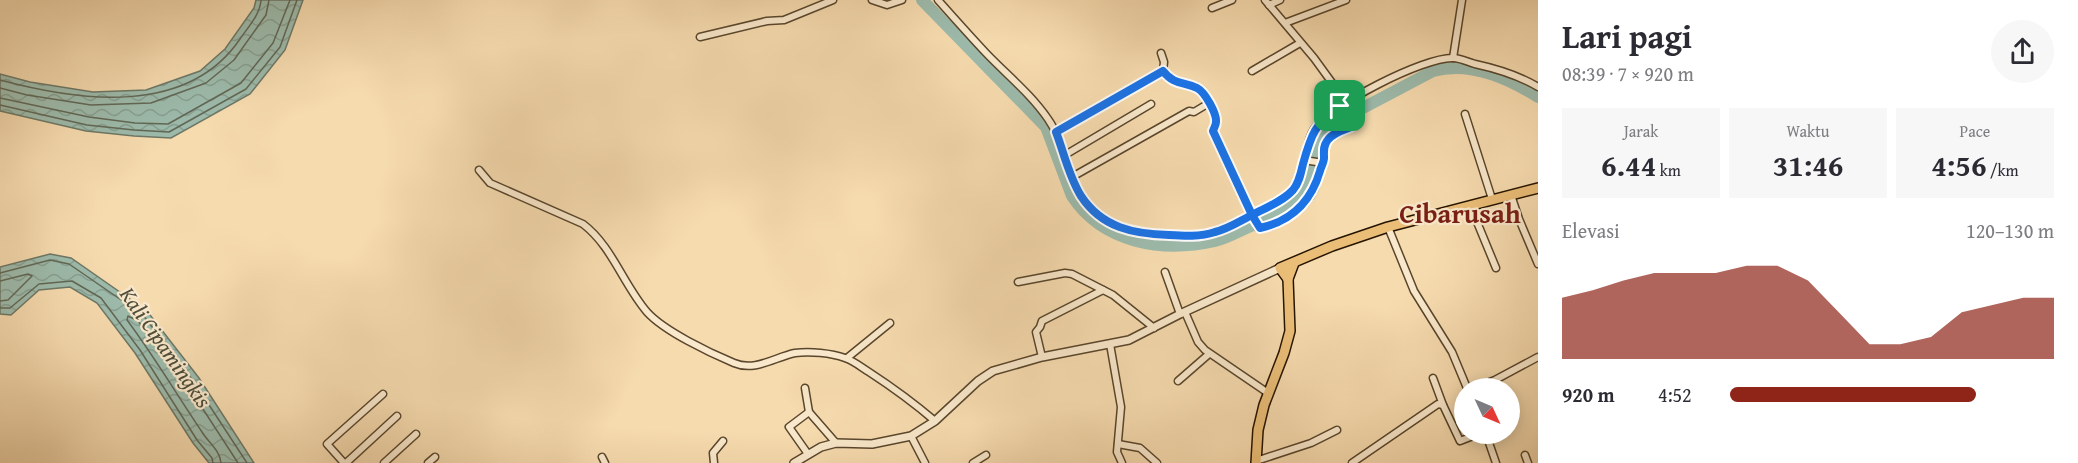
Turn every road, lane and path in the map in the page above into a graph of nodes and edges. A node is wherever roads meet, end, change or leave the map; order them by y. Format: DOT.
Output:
graph roads {
  1 [pos="833,0"];
  2 [pos="872,0"];
  3 [pos="902,0"];
  4 [pos="938,0"];
  5 [pos="1232,0"];
  6 [pos="1280,0"];
  7 [pos="1346,0"];
  8 [pos="1462,0"];
  9 [pos="821,2"];
  10 [pos="1267,3"];
  11 [pos="1212,8"];
  12 [pos="1285,23"];
  13 [pos="700,37"];
  14 [pos="1300,43"];
  15 [pos="1161,53"];
  16 [pos="1453,58"];
  17 [pos="1163,71"];
  18 [pos="1252,72"];
  19 [pos="1538,87"];
  20 [pos="1209,103"];
  21 [pos="1151,104"];
  22 [pos="1343,104"];
  23 [pos="1465,114"];
  24 [pos="1056,132"];
  25 [pos="1065,155"];
  26 [pos="1306,160"];
  27 [pos="1322,163"];
  28 [pos="479,170"];
  29 [pos="1072,177"];
  30 [pos="1538,188"];
  31 [pos="1512,195"];
  32 [pos="1492,199"];
  33 [pos="1470,205"];
  34 [pos="1254,220"];
  35 [pos="1388,227"];
  36 [pos="1294,263"];
  37 [pos="1538,264"];
  38 [pos="1280,268"];
  39 [pos="1496,268"];
  40 [pos="1165,272"];
  41 [pos="1288,279"];
  42 [pos="1018,282"];
  43 [pos="1103,290"];
  44 [pos="1182,313"];
  45 [pos="890,323"];
  46 [pos="1154,328"];
  47 [pos="1110,345"];
  48 [pos="1209,354"];
  49 [pos="1042,357"];
  50 [pos="1538,357"];
  51 [pos="847,358"];
  52 [pos="1433,378"];
  53 [pos="1463,378"];
  54 [pos="1499,378"];
  55 [pos="1178,381"];
  56 [pos="805,388"];
  57 [pos="1268,393"];
  58 [pos="383,394"];
  59 [pos="1443,405"];
  60 [pos="809,412"];
  61 [pos="398,416"];
  62 [pos="935,421"];
  63 [pos="1454,428"];
  64 [pos="1337,430"];
  65 [pos="416,434"];
  66 [pos="911,436"];
  67 [pos="723,441"];
  68 [pos="836,443"];
  69 [pos="1118,444"];
  70 [pos="1489,444"];
  71 [pos="808,454"];
  72 [pos="986,455"];
  73 [pos="1525,455"];
  74 [pos="435,457"];
  75 [pos="1256,462"];
  76 [pos="345,463"];
  77 [pos="384,463"];
  78 [pos="428,463"];
  79 [pos="714,463"];
  80 [pos="794,463"];
  81 [pos="926,463"];
  82 [pos="973,463"];
  83 [pos="1122,463"];
  84 [pos="1157,463"];
  85 [pos="1352,463"];
  86 [pos="1496,463"];
  87 [pos="1528,463"];
  1 -- 9 [label="street"];
  2 -- 3 [label="street"];
  4 -- 24 [label="street"];
  5 -- 11 [label="street"];
  6 -- 10 [label="street"];
  7 -- 12 [label="street"];
  8 -- 16 [label="street"];
  9 -- 13 [label="street"];
  10 -- 12 [label="street"];
  12 -- 14 [label="street"];
  14 -- 18 [label="street"];
  14 -- 22 [label="street"];
  15 -- 17 [label="street"];
  16 -- 19 [label="street"];
  16 -- 22 [label="street"];
  17 -- 20 [label="street"];
  17 -- 24 [label="street"];
  20 -- 29 [label="street"];
  20 -- 34 [label="street"];
  21 -- 25 [label="street"];
  22 -- 26 [label="street"];
  22 -- 27 [label="street"];
  23 -- 32 [label="street"];
  24 -- 25 [label="street"];
  25 -- 29 [label="street"];
  26 -- 27 [label="street"];
  26 -- 34 [label="street"];
  27 -- 34 [label="street"];
  28 -- 51 [label="street"];
  29 -- 34 [label="street"];
  30 -- 31 [label="main road"];
  31 -- 32 [label="main road"];
  31 -- 37 [label="street"];
  32 -- 33 [label="main road"];
  33 -- 35 [label="main road"];
  33 -- 39 [label="street"];
  35 -- 36 [label="main road"];
  35 -- 53 [label="street"];
  36 -- 38 [label="main road"];
  36 -- 41 [label="main road"];
  38 -- 41 [label="main road"];
  38 -- 44 [label="street"];
  40 -- 44 [label="street"];
  41 -- 57 [label="main road"];
  42 -- 43 [label="street"];
  43 -- 46 [label="street"];
  43 -- 49 [label="street"];
  44 -- 46 [label="street"];
  44 -- 48 [label="street"];
  45 -- 51 [label="street"];
  46 -- 47 [label="street"];
  47 -- 49 [label="street"];
  47 -- 69 [label="street"];
  48 -- 55 [label="street"];
  48 -- 57 [label="street"];
  49 -- 62 [label="street"];
  50 -- 54 [label="street"];
  51 -- 62 [label="street"];
  52 -- 59 [label="street"];
  56 -- 60 [label="street"];
  57 -- 75 [label="main road"];
  58 -- 76 [label="street"];
  59 -- 63 [label="street"];
  59 -- 85 [label="street"];
  60 -- 68 [label="street"];
  60 -- 71 [label="street"];
  61 -- 76 [label="street"];
  62 -- 66 [label="street"];
  64 -- 75 [label="street"];
  65 -- 77 [label="street"];
  66 -- 68 [label="street"];
  66 -- 81 [label="street"];
  67 -- 79 [label="street"];
  68 -- 71 [label="street"];
  69 -- 83 [label="street"];
  69 -- 84 [label="street"];
  70 -- 86 [label="street"];
  71 -- 80 [label="street"];
  72 -- 82 [label="street"];
  73 -- 87 [label="street"];
  74 -- 78 [label="street"];
}
